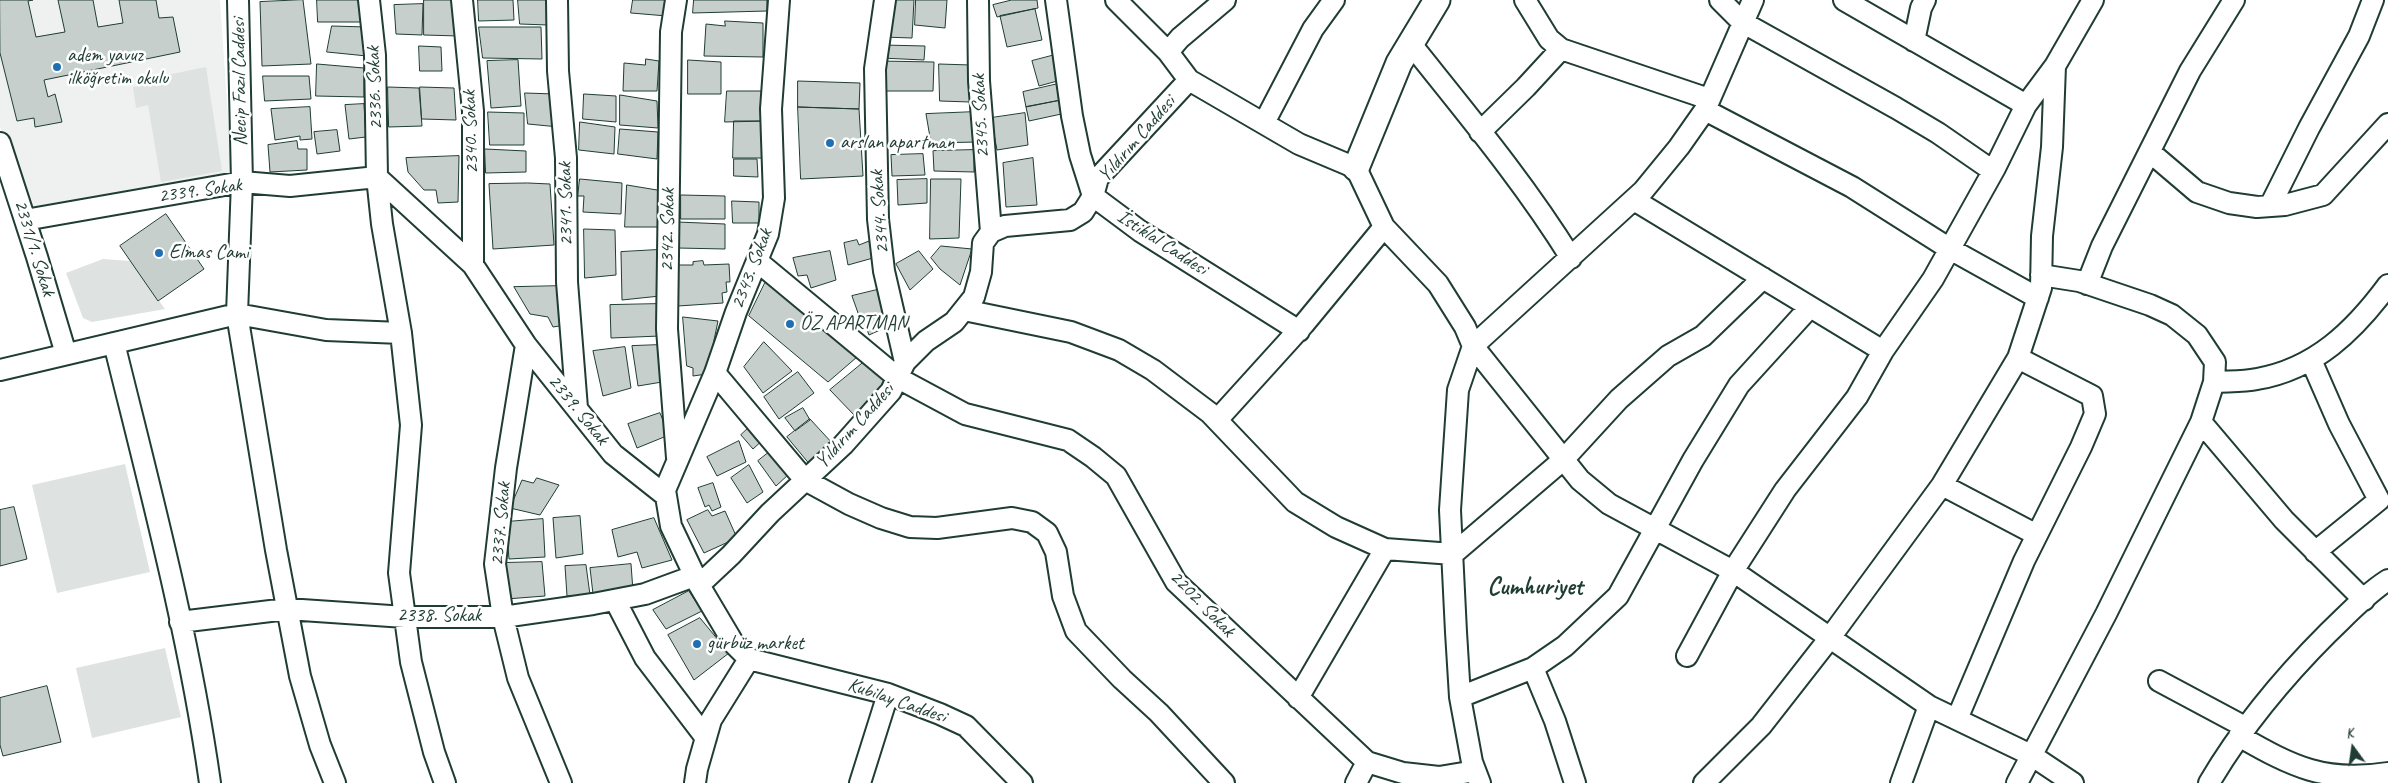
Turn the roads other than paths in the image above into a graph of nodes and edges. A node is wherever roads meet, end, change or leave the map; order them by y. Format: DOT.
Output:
graph roads {
  1 [pos="238,0"];
  2 [pos="370,0"];
  3 [pos="462,0"];
  4 [pos="557,0"];
  5 [pos="676,0"];
  6 [pos="779,0"];
  7 [pos="885,0"];
  8 [pos="978,0"];
  9 [pos="1116,0"];
  10 [pos="1225,0"];
  11 [pos="1334,0"];
  12 [pos="1437,0"];
  13 [pos="1525,0"];
  14 [pos="1720,0"];
  15 [pos="1753,0"];
  16 [pos="1844,0"];
  17 [pos="1925,0"];
  18 [pos="2093,0"];
  19 [pos="2234,0"];
  20 [pos="2374,0"];
  21 [pos="1058,1"];
  22 [pos="1742,22"];
  23 [pos="1914,41"];
  24 [pos="1411,44"];
  25 [pos="1561,49"];
  26 [pos="1168,52"];
  27 [pos="2055,66"];
  28 [pos="1189,80"];
  29 [pos="1707,104"];
  30 [pos="2026,105"];
  31 [pos="1264,123"];
  32 [pos="2388,124"];
  33 [pos="1480,132"];
  34 [pos="0,143"];
  35 [pos="2150,152"];
  36 [pos="1356,168"];
  37 [pos="1993,171"];
  38 [pos="377,177"];
  39 [pos="242,182"];
  40 [pos="1093,196"];
  41 [pos="1634,200"];
  42 [pos="2270,206"];
  43 [pos="25,220"];
  44 [pos="1384,227"];
  45 [pos="991,232"];
  46 [pos="1950,249"];
  47 [pos="1571,258"];
  48 [pos="757,261"];
  49 [pos="473,265"];
  50 [pos="2041,275"];
  51 [pos="1763,278"];
  52 [pos="2087,284"];
  53 [pos="2388,286"];
  54 [pos="2038,298"];
  55 [pos="1810,307"];
  56 [pos="964,310"];
  57 [pos="237,314"];
  58 [pos="1299,331"];
  59 [pos="401,333"];
  60 [pos="114,343"];
  61 [pos="526,345"];
  62 [pos="1473,346"];
  63 [pos="1883,351"];
  64 [pos="66,354"];
  65 [pos="2018,358"];
  66 [pos="2311,360"];
  67 [pos="0,370"];
  68 [pos="901,370"];
  69 [pos="715,373"];
  70 [pos="2214,382"];
  71 [pos="577,408"];
  72 [pos="1217,420"];
  73 [pos="2201,422"];
  74 [pos="677,460"];
  75 [pos="1563,460"];
  76 [pos="805,480"];
  77 [pos="1942,485"];
  78 [pos="666,496"];
  79 [pos="2384,497"];
  80 [pos="1655,528"];
  81 [pos="2037,535"];
  82 [pos="1385,549"];
  83 [pos="2315,552"];
  84 [pos="1453,554"];
  85 [pos="1733,571"];
  86 [pos="697,580"];
  87 [pos="2388,580"];
  88 [pos="615,600"];
  89 [pos="2364,600"];
  90 [pos="287,609"];
  91 [pos="405,617"];
  92 [pos="503,617"];
  93 [pos="180,622"];
  94 [pos="1829,639"];
  95 [pos="1687,656"];
  96 [pos="749,659"];
  97 [pos="1532,668"];
  98 [pos="2159,681"];
  99 [pos="888,694"];
  100 [pos="1460,697"];
  101 [pos="1298,698"];
  102 [pos="1929,706"];
  103 [pos="1957,719"];
  104 [pos="2242,732"];
  105 [pos="706,738"];
  106 [pos="2031,755"];
  107 [pos="1367,762"];
  108 [pos="2388,773"];
  109 [pos="1477,777"];
  110 [pos="2333,779"];
  111 [pos="210,783"];
  112 [pos="335,783"];
  113 [pos="445,783"];
  114 [pos="561,783"];
  115 [pos="695,783"];
  116 [pos="860,783"];
  117 [pos="1022,783"];
  118 [pos="1224,783"];
  119 [pos="1356,783"];
  120 [pos="1575,783"];
  121 [pos="1704,783"];
  122 [pos="1901,783"];
  123 [pos="2017,783"];
  124 [pos="2073,783"];
  125 [pos="2209,783"];
  1 -- 39 [label="street, Necip Fazıl Caddesi"];
  2 -- 38 [label="street, 2336. Sokak"];
  3 -- 49 [label="street, 2340. Sokak"];
  4 -- 71 [label="street, 2341. Sokak"];
  5 -- 74 [label="street, 2342. Sokak"];
  6 -- 48 [label="street, 2343. Sokak"];
  7 -- 68 [label="street, 2344. Sokak"];
  8 -- 45 [label="street, 2345. Sokak"];
  9 -- 26 [label="street"];
  10 -- 26 [label="street"];
  11 -- 31 [label="street"];
  12 -- 24 [label="street"];
  13 -- 25 [label="street"];
  14 -- 22 [label="street"];
  15 -- 22 [label="street"];
  16 -- 23 [label="street"];
  17 -- 23 [label="street"];
  18 -- 27 [label="street"];
  19 -- 35 [label="street"];
  20 -- 42 [label="street"];
  21 -- 40 [label="street"];
  22 -- 29 [label="street"];
  22 -- 37 [label="street"];
  23 -- 30 [label="street"];
  24 -- 33 [label="street"];
  24 -- 36 [label="street"];
  25 -- 29 [label="street"];
  25 -- 33 [label="street"];
  26 -- 28 [label="street"];
  27 -- 30 [label="street"];
  27 -- 50 [label="street"];
  28 -- 31 [label="street, Yıldırım Caddesi"];
  28 -- 40 [label="street, Yıldırım Caddesi"];
  29 -- 41 [label="street"];
  29 -- 46 [label="street"];
  30 -- 37 [label="street"];
  31 -- 36 [label="street, Yıldırım Caddesi"];
  32 -- 42 [label="street"];
  33 -- 47 [label="street"];
  34 -- 43 [label="street, 2331/1. Sokak"];
  35 -- 42 [label="street"];
  35 -- 52 [label="street"];
  36 -- 44 [label="street"];
  37 -- 46 [label="street"];
  38 -- 39 [label="street, 2339. Sokak"];
  38 -- 49 [label="street, 2339. Sokak"];
  38 -- 59 [label="street"];
  39 -- 43 [label="street, 2339. Sokak"];
  39 -- 57 [label="street, Necip Fazıl Caddesi"];
  40 -- 45 [label="street, Yıldırım Caddesi"];
  40 -- 58 [label="street, İstiklal Caddesi"];
  41 -- 47 [label="street"];
  41 -- 51 [label="street"];
  43 -- 64 [label="street, 2331/1. Sokak"];
  44 -- 58 [label="street"];
  44 -- 62 [label="street"];
  45 -- 56 [label="street, Yıldırım Caddesi"];
  46 -- 54 [label="street"];
  46 -- 63 [label="street"];
  47 -- 62 [label="street"];
  48 -- 68 [label="street, 2202. Sokak"];
  48 -- 69 [label="street, 2343. Sokak"];
  49 -- 61 [label="street, 2339. Sokak"];
  50 -- 52 [label="street"];
  50 -- 54 [label="street"];
  51 -- 55 [label="street"];
  51 -- 75 [label="street"];
  52 -- 70 [label="street"];
  53 -- 66 [label="street"];
  54 -- 65 [label="street"];
  55 -- 63 [label="street"];
  55 -- 80 [label="street"];
  56 -- 68 [label="street, Yıldırım Caddesi"];
  56 -- 72 [label="street"];
  57 -- 59 [label="street"];
  57 -- 60 [label="street"];
  57 -- 90 [label="street, Necip Fazıl Caddesi"];
  58 -- 72 [label="street"];
  59 -- 91 [label="street"];
  60 -- 64 [label="street"];
  60 -- 93 [label="street"];
  61 -- 71 [label="street, 2339. Sokak"];
  61 -- 92 [label="street, 2337. Sokak"];
  62 -- 75 [label="street"];
  62 -- 84 [label="street"];
  63 -- 85 [label="street"];
  64 -- 67 [label="street"];
  65 -- 77 [label="street"];
  65 -- 81 [label="street"];
  66 -- 70 [label="street"];
  66 -- 79 [label="street"];
  68 -- 76 [label="street, Yıldırım Caddesi"];
  68 -- 101 [label="street, 2202. Sokak"];
  69 -- 74 [label="street, 2343. Sokak"];
  69 -- 76 [label="street"];
  70 -- 73 [label="street"];
  71 -- 78 [label="street, 2339. Sokak"];
  72 -- 82 [label="street"];
  73 -- 83 [label="street"];
  73 -- 106 [label="street"];
  74 -- 78 [label="street, 2343. Sokak"];
  75 -- 80 [label="street"];
  75 -- 84 [label="street"];
  76 -- 86 [label="street, Yıldırım Caddesi"];
  76 -- 118 [label="street"];
  77 -- 81 [label="street"];
  77 -- 94 [label="street"];
  78 -- 86 [label="street"];
  79 -- 83 [label="street"];
  80 -- 85 [label="street"];
  80 -- 97 [label="street"];
  81 -- 103 [label="street"];
  82 -- 84 [label="street"];
  82 -- 101 [label="street"];
  83 -- 89 [label="street"];
  84 -- 100 [label="street"];
  85 -- 94 [label="street"];
  85 -- 95 [label="street"];
  86 -- 88 [label="street, 2338. Sokak"];
  86 -- 96 [label="street"];
  87 -- 89 [label="street"];
  88 -- 92 [label="street, 2338. Sokak"];
  88 -- 105 [label="street"];
  89 -- 104 [label="street"];
  90 -- 91 [label="street, 2338. Sokak"];
  90 -- 93 [label="street, 2338. Sokak"];
  90 -- 112 [label="street, Necip Fazıl Caddesi"];
  91 -- 92 [label="street, 2338. Sokak"];
  91 -- 113 [label="street"];
  92 -- 114 [label="street, 2337. Sokak"];
  93 -- 111 [label="street"];
  94 -- 102 [label="street"];
  94 -- 121 [label="street"];
  96 -- 99 [label="street, Kubilay Caddesi"];
  96 -- 105 [label="street"];
  97 -- 100 [label="street"];
  97 -- 120 [label="street"];
  98 -- 104 [label="street"];
  99 -- 116 [label="street"];
  99 -- 117 [label="street, Kubilay Caddesi"];
  100 -- 109 [label="street"];
  101 -- 107 [label="street, 2202. Sokak"];
  102 -- 103 [label="street"];
  102 -- 122 [label="street"];
  103 -- 106 [label="street"];
  104 -- 110 [label="street"];
  104 -- 125 [label="street"];
  105 -- 115 [label="street"];
  106 -- 123 [label="street"];
  106 -- 124 [label="street"];
  107 -- 109 [label="street, 2202. Sokak"];
  107 -- 119 [label="street"];
  108 -- 110 [label="street"];
}
